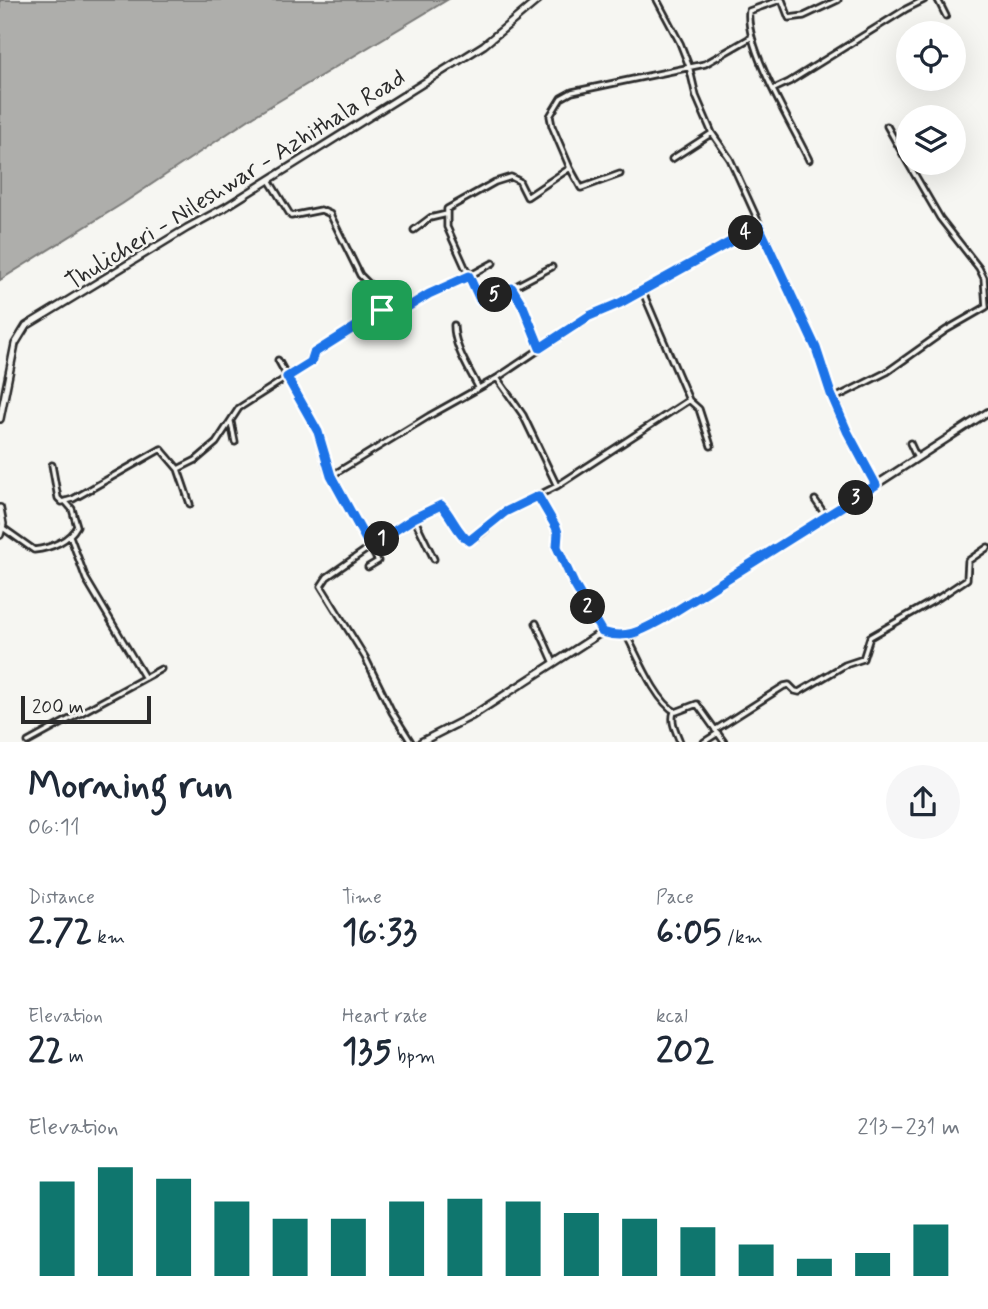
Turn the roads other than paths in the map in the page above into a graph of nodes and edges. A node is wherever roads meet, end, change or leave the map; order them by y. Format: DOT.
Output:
graph roads {
  1 [pos="538,0"];
  2 [pos="657,0"];
  3 [pos="781,0"];
  4 [pos="838,0"];
  5 [pos="925,0"];
  6 [pos="938,0"];
  7 [pos="946,16"];
  8 [pos="752,37"];
  9 [pos="689,66"];
  10 [pos="774,89"];
  11 [pos="887,126"];
  12 [pos="712,133"];
  13 [pos="896,142"];
  14 [pos="672,159"];
  15 [pos="810,160"];
  16 [pos="570,167"];
  17 [pos="620,174"];
  18 [pos="915,175"];
  19 [pos="269,180"];
  20 [pos="447,214"];
  21 [pos="759,226"];
  22 [pos="414,230"];
  23 [pos="493,263"];
  24 [pos="552,267"];
  25 [pos="469,276"];
  26 [pos="512,288"];
  27 [pos="642,290"];
  28 [pos="987,307"];
  29 [pos="382,310"];
  30 [pos="454,325"];
  31 [pos="540,348"];
  32 [pos="278,360"];
  33 [pos="287,377"];
  34 [pos="497,378"];
  35 [pos="478,387"];
  36 [pos="833,399"];
  37 [pos="689,400"];
  38 [pos="988,412"];
  39 [pos="0,419"];
  40 [pos="231,420"];
  41 [pos="235,442"];
  42 [pos="910,443"];
  43 [pos="711,446"];
  44 [pos="917,458"];
  45 [pos="52,466"];
  46 [pos="178,469"];
  47 [pos="331,476"];
  48 [pos="876,485"];
  49 [pos="557,486"];
  50 [pos="538,496"];
  51 [pos="815,500"];
  52 [pos="65,502"];
  53 [pos="190,504"];
  54 [pos="0,508"];
  55 [pos="826,516"];
  56 [pos="414,518"];
  57 [pos="3,528"];
  58 [pos="0,535"];
  59 [pos="70,536"];
  60 [pos="370,547"];
  61 [pos="988,547"];
  62 [pos="434,559"];
  63 [pos="368,567"];
  64 [pos="536,623"];
  65 [pos="602,632"];
  66 [pos="627,636"];
  67 [pos="554,663"];
  68 [pos="161,669"];
  69 [pos="145,678"];
  70 [pos="674,712"];
  71 [pos="716,731"];
  72 [pos="38,736"];
  73 [pos="28,742"];
  74 [pos="40,742"];
  75 [pos="411,742"];
  76 [pos="421,742"];
  77 [pos="680,742"];
  78 [pos="704,742"];
  79 [pos="724,742"];
  1 -- 19 [label="main road, Thulicheri - Nileshwar - Azhithala Road"];
  2 -- 9 [label="street"];
  3 -- 4 [label="street"];
  3 -- 8 [label="street"];
  5 -- 10 [label="street"];
  6 -- 7 [label="street"];
  8 -- 9 [label="street"];
  8 -- 10 [label="street"];
  9 -- 12 [label="street"];
  9 -- 16 [label="street"];
  10 -- 15 [label="street"];
  11 -- 13 [label="street"];
  12 -- 14 [label="street"];
  12 -- 21 [label="street"];
  16 -- 17 [label="street"];
  16 -- 20 [label="street"];
  18 -- 28 [label="street"];
  19 -- 29 [label="street"];
  19 -- 39 [label="main road, Thulicheri - Nileshwar - Azhithala Road"];
  20 -- 22 [label="street"];
  20 -- 25 [label="street"];
  21 -- 27 [label="street"];
  21 -- 36 [label="street"];
  23 -- 25 [label="street"];
  24 -- 26 [label="street"];
  25 -- 26 [label="street"];
  25 -- 29 [label="street"];
  26 -- 31 [label="street"];
  27 -- 31 [label="street"];
  27 -- 37 [label="street"];
  28 -- 36 [label="street"];
  29 -- 33 [label="street"];
  30 -- 35 [label="street"];
  31 -- 34 [label="street"];
  32 -- 33 [label="street"];
  33 -- 40 [label="street"];
  33 -- 47 [label="street"];
  34 -- 35 [label="street"];
  34 -- 49 [label="street"];
  35 -- 47 [label="street"];
  36 -- 48 [label="street"];
  37 -- 43 [label="street"];
  37 -- 49 [label="street"];
  38 -- 44 [label="main road"];
  40 -- 41 [label="street"];
  40 -- 46 [label="street"];
  42 -- 44 [label="street"];
  44 -- 48 [label="main road"];
  45 -- 52 [label="street"];
  46 -- 52 [label="street"];
  46 -- 53 [label="street"];
  47 -- 60 [label="street"];
  48 -- 55 [label="main road"];
  49 -- 50 [label="street"];
  50 -- 56 [label="street"];
  50 -- 65 [label="street"];
  51 -- 55 [label="street"];
  52 -- 59 [label="street"];
  54 -- 57 [label="main road"];
  55 -- 66 [label="main road"];
  56 -- 60 [label="street"];
  56 -- 62 [label="street"];
  57 -- 58 [label="main road"];
  57 -- 59 [label="street"];
  59 -- 69 [label="street"];
  60 -- 63 [label="street"];
  60 -- 75 [label="street"];
  61 -- 71 [label="street"];
  64 -- 67 [label="street"];
  65 -- 66 [label="main road"];
  65 -- 67 [label="main road"];
  66 -- 70 [label="street"];
  67 -- 76 [label="main road"];
  68 -- 69 [label="street"];
  69 -- 72 [label="street"];
  70 -- 71 [label="street"];
  70 -- 77 [label="street"];
  71 -- 78 [label="street"];
  71 -- 79 [label="street"];
  72 -- 73 [label="street"];
  72 -- 74 [label="street"];
}
